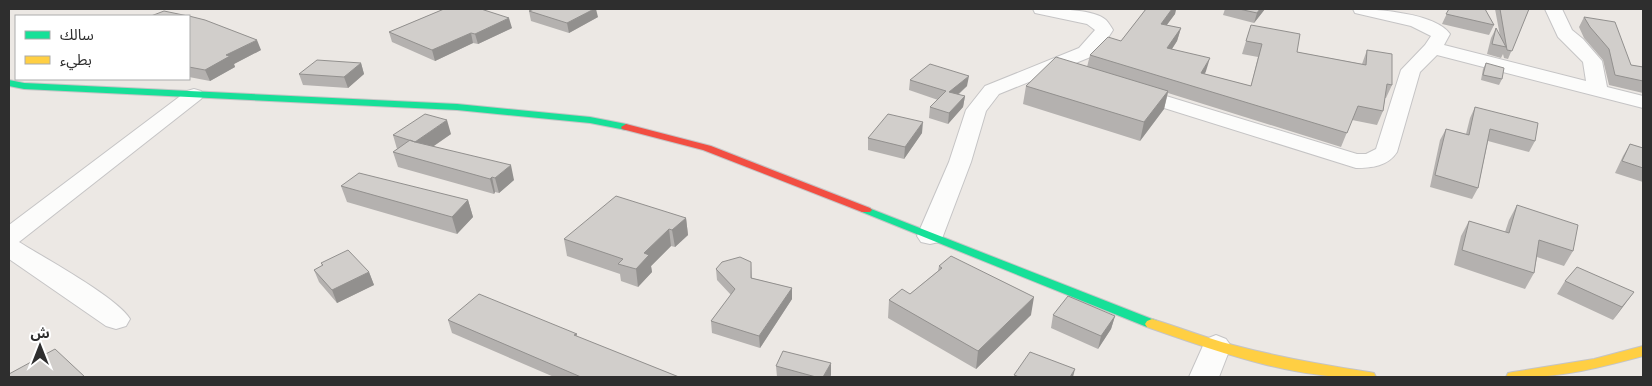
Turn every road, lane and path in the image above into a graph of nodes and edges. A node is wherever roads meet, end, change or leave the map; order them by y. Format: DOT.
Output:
graph roads {
  1 [pos="1041,9"];
  2 [pos="1361,9"];
  3 [pos="1554,9"];
  4 [pos="1077,12"];
  5 [pos="1433,48"];
  6 [pos="1053,65"];
  7 [pos="1080,74"];
  8 [pos="9,83"];
  9 [pos="1115,86"];
  10 [pos="1598,91"];
  11 [pos="194,94"];
  12 [pos="1643,102"];
  13 [pos="930,236"];
  14 [pos="9,237"];
  15 [pos="9,246"];
  16 [pos="116,319"];
  17 [pos="1216,346"];
  18 [pos="1643,351"];
  19 [pos="1204,377"];
  20 [pos="1369,377"];
  21 [pos="1513,377"];
  1 -- 4 [label="street"];
  2 -- 5 [label="street"];
  3 -- 10 [label="street"];
  4 -- 6 [label="street"];
  5 -- 9 [label="street"];
  5 -- 10 [label="street"];
  6 -- 7 [label="street"];
  6 -- 13 [label="street"];
  8 -- 11 [label="street"];
  10 -- 12 [label="street"];
  11 -- 13 [label="street"];
  11 -- 14 [label="street"];
  13 -- 17 [label="street"];
  15 -- 16 [label="street"];
  17 -- 19 [label="street"];
  17 -- 20 [label="street"];
  18 -- 21 [label="street"];
}
